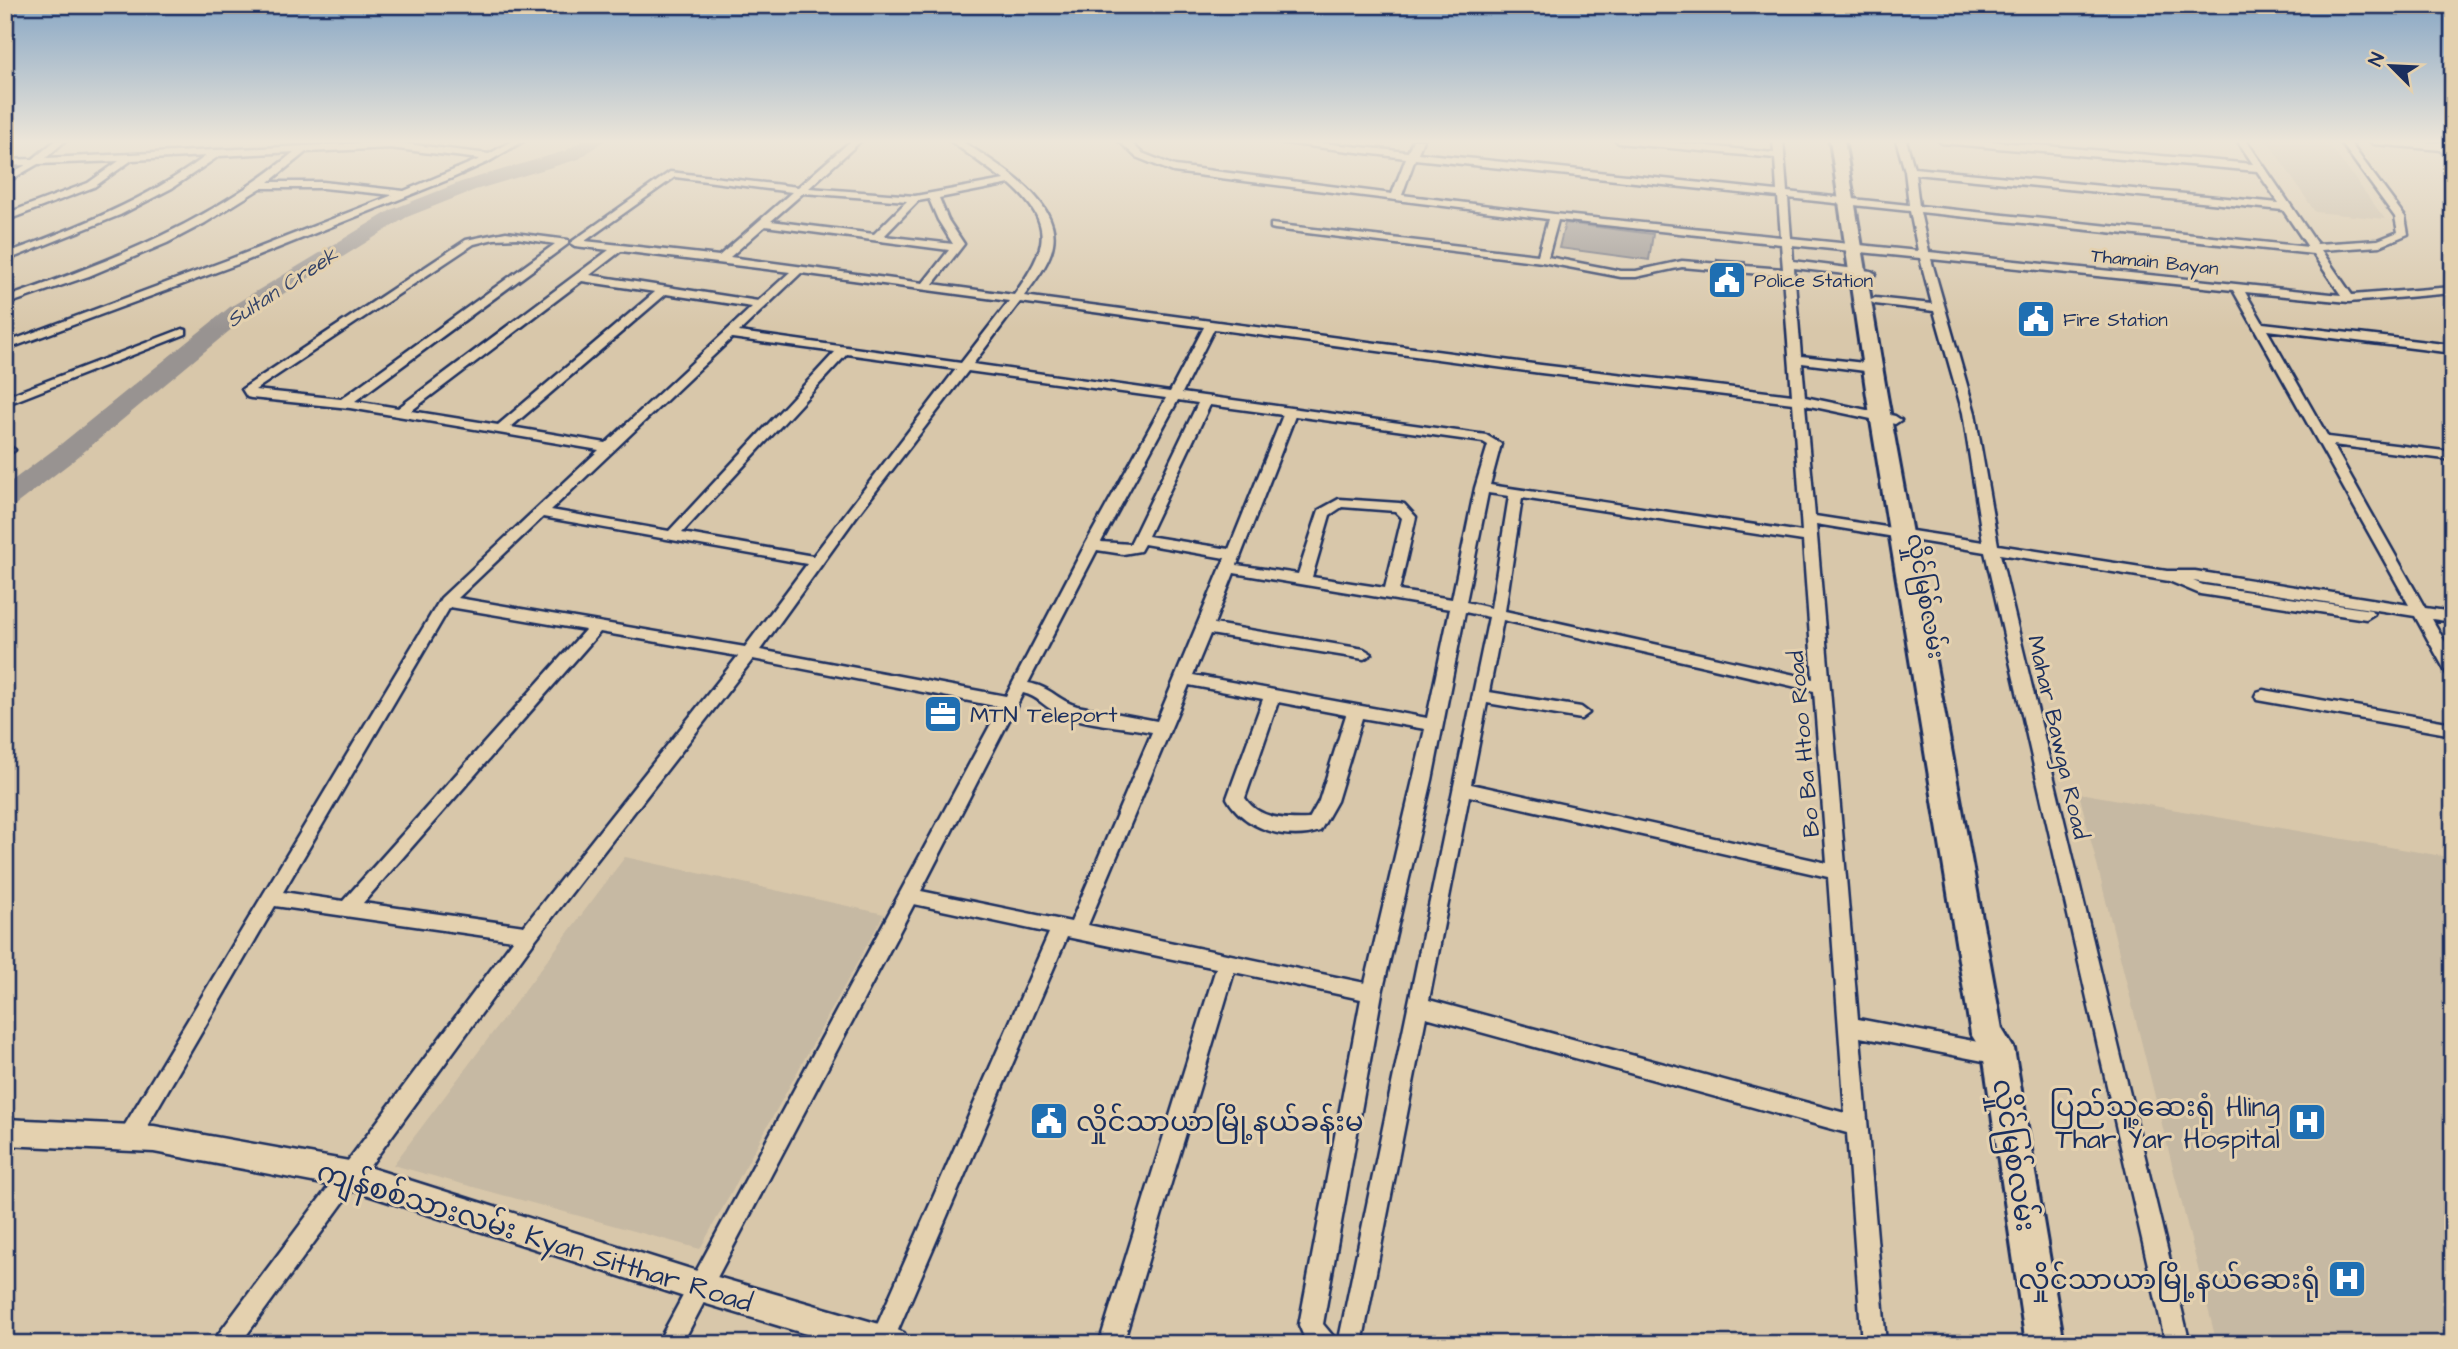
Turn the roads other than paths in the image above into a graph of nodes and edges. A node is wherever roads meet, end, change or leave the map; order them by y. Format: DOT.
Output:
graph roads {
  1 [pos="44,203"];
  2 [pos="139,203"];
  3 [pos="231,203"];
  4 [pos="382,203"];
  5 [pos="629,203"];
  6 [pos="786,203"];
  7 [pos="912,203"];
  8 [pos="936,203"];
  9 [pos="1036,203"];
  10 [pos="1442,203"];
  11 [pos="1783,203"];
  12 [pos="1849,203"];
  13 [pos="1869,203"];
  14 [pos="1913,203"];
  15 [pos="2246,203"];
  16 [pos="2284,203"];
  17 [pos="2390,203"];
  18 [pos="1914,207"];
  19 [pos="2287,207"];
  20 [pos="1554,217"];
  21 [pos="5,218"];
  22 [pos="764,223"];
  23 [pos="1275,226"];
  24 [pos="876,238"];
  25 [pos="1786,240"];
  26 [pos="569,242"];
  27 [pos="620,247"];
  28 [pos="1860,247"];
  29 [pos="956,248"];
  30 [pos="2315,249"];
  31 [pos="1924,254"];
  32 [pos="5,258"];
  33 [pos="721,259"];
  34 [pos="1542,259"];
  35 [pos="1788,269"];
  36 [pos="798,270"];
  37 [pos="1864,273"];
  38 [pos="580,277"];
  39 [pos="925,287"];
  40 [pos="2237,287"];
  41 [pos="664,290"];
  42 [pos="2453,290"];
  43 [pos="8,299"];
  44 [pos="2349,299"];
  45 [pos="1016,300"];
  46 [pos="1875,301"];
  47 [pos="760,305"];
  48 [pos="1939,308"];
  49 [pos="1210,326"];
  50 [pos="2259,326"];
  51 [pos="182,332"];
  52 [pos="729,334"];
  53 [pos="5,348"];
  54 [pos="2453,348"];
  55 [pos="843,351"];
  56 [pos="1796,359"];
  57 [pos="1873,368"];
  58 [pos="964,369"];
  59 [pos="1176,396"];
  60 [pos="1206,400"];
  61 [pos="1799,400"];
  62 [pos="5,401"];
  63 [pos="343,404"];
  64 [pos="1290,412"];
  65 [pos="400,413"];
  66 [pos="1888,419"];
  67 [pos="499,430"];
  68 [pos="2323,440"];
  69 [pos="5,447"];
  70 [pos="610,448"];
  71 [pos="5,453"];
  72 [pos="2453,456"];
  73 [pos="1482,488"];
  74 [pos="1516,494"];
  75 [pos="542,513"];
  76 [pos="1808,519"];
  77 [pos="1907,533"];
  78 [pos="673,536"];
  79 [pos="1810,538"];
  80 [pos="1141,539"];
  81 [pos="1092,545"];
  82 [pos="1991,547"];
  83 [pos="817,561"];
  84 [pos="1232,562"];
  85 [pos="1304,580"];
  86 [pos="1391,594"];
  87 [pos="446,601"];
  88 [pos="1457,605"];
  89 [pos="1497,614"];
  90 [pos="2453,617"];
  91 [pos="2424,618"];
  92 [pos="596,627"];
  93 [pos="2453,627"];
  94 [pos="1205,628"];
  95 [pos="749,653"];
  96 [pos="1364,654"];
  97 [pos="2453,670"];
  98 [pos="1184,679"];
  99 [pos="1019,687"];
  100 [pos="1822,687"];
  101 [pos="1272,695"];
  102 [pos="1480,696"];
  103 [pos="2263,696"];
  104 [pos="1010,704"];
  105 [pos="1356,710"];
  106 [pos="1581,713"];
  107 [pos="1434,725"];
  108 [pos="1163,728"];
  109 [pos="2453,729"];
  110 [pos="1460,788"];
  111 [pos="1836,872"];
  112 [pos="910,897"];
  113 [pos="270,898"];
  114 [pos="346,909"];
  115 [pos="1068,930"];
  116 [pos="528,933"];
  117 [pos="1227,963"];
  118 [pos="1372,993"];
  119 [pos="1418,1006"];
  120 [pos="1849,1026"];
  121 [pos="1998,1052"];
  122 [pos="1857,1126"];
  123 [pos="5,1132"];
  124 [pos="128,1138"];
  125 [pos="349,1175"];
  126 [pos="700,1287"];
  127 [pos="887,1342"];
  128 [pos="225,1344"];
  129 [pos="669,1344"];
  130 [pos="1111,1344"];
  131 [pos="1325,1344"];
  132 [pos="1350,1344"];
  133 [pos="1874,1344"];
  134 [pos="2045,1344"];
  135 [pos="2178,1344"];
  1 -- 21 [label="street"];
  2 -- 32 [label="street"];
  3 -- 43 [label="street"];
  4 -- 53 [label="street"];
  5 -- 26 [label="street"];
  6 -- 22 [label="street"];
  7 -- 24 [label="street"];
  8 -- 29 [label="street"];
  9 -- 45 [label="street"];
  10 -- 20 [label="street, Thamain Bayan"];
  11 -- 25 [label="street, Bo Ba Htoo Road"];
  12 -- 28 [label="main road, လှိုင်မြစ်လမ်း"];
  13 -- 18 [label="street"];
  14 -- 18 [label="street, Mahar Bawga Road"];
  15 -- 19 [label="street"];
  16 -- 19 [label="street"];
  17 -- 30 [label="street"];
  18 -- 30 [label="street"];
  18 -- 31 [label="street, Mahar Bawga Road"];
  19 -- 30 [label="street"];
  20 -- 25 [label="street, Thamain Bayan"];
  20 -- 34 [label="street"];
  22 -- 24 [label="street"];
  22 -- 33 [label="street"];
  23 -- 34 [label="street"];
  24 -- 29 [label="street"];
  25 -- 28 [label="street, Thamain Bayan"];
  25 -- 35 [label="street, Bo Ba Htoo Road"];
  26 -- 27 [label="street"];
  26 -- 63 [label="street"];
  26 -- 63 [label="street"];
  27 -- 33 [label="street"];
  27 -- 38 [label="street"];
  28 -- 31 [label="street, Thamain Bayan"];
  28 -- 37 [label="main road, လှိုင်မြစ်လမ်း"];
  29 -- 39 [label="street"];
  30 -- 44 [label="street"];
  31 -- 40 [label="street, Thamain Bayan"];
  31 -- 48 [label="street, Mahar Bawga Road"];
  33 -- 36 [label="street"];
  34 -- 35 [label="street"];
  35 -- 37 [label="street"];
  35 -- 56 [label="street, Bo Ba Htoo Road"];
  36 -- 39 [label="street"];
  36 -- 47 [label="street"];
  37 -- 46 [label="main road, လှိုင်မြစ်လမ်း"];
  37 -- 57 [label="main road, လှိုင်မြစ်လမ်း"];
  38 -- 41 [label="street"];
  38 -- 65 [label="street"];
  39 -- 45 [label="street"];
  40 -- 44 [label="street, Thamain Bayan"];
  40 -- 50 [label="street"];
  41 -- 47 [label="street"];
  41 -- 67 [label="street"];
  42 -- 44 [label="street, Thamain Bayan"];
  45 -- 49 [label="street"];
  45 -- 58 [label="street"];
  46 -- 48 [label="street"];
  46 -- 66 [label="main road, လှိုင်မြစ်လမ်း"];
  47 -- 52 [label="street"];
  48 -- 82 [label="street, Mahar Bawga Road"];
  49 -- 59 [label="street"];
  49 -- 61 [label="street"];
  50 -- 54 [label="street"];
  50 -- 68 [label="street"];
  51 -- 62 [label="street"];
  52 -- 55 [label="street"];
  52 -- 70 [label="street"];
  55 -- 58 [label="street"];
  55 -- 78 [label="street"];
  56 -- 57 [label="street"];
  56 -- 61 [label="street, Bo Ba Htoo Road"];
  57 -- 66 [label="main road, လှိုင်မြစ်လမ်း"];
  58 -- 59 [label="street"];
  58 -- 83 [label="street"];
  59 -- 60 [label="street"];
  59 -- 81 [label="street"];
  60 -- 64 [label="street"];
  60 -- 80 [label="street"];
  61 -- 66 [label="street"];
  61 -- 76 [label="street, Bo Ba Htoo Road"];
  63 -- 65 [label="street"];
  64 -- 73 [label="street"];
  64 -- 84 [label="street"];
  65 -- 67 [label="street"];
  66 -- 77 [label="main road, လှိုင်မြစ်လမ်း"];
  67 -- 70 [label="street"];
  68 -- 72 [label="street"];
  68 -- 91 [label="street"];
  69 -- 71 [label="street"];
  70 -- 75 [label="street"];
  73 -- 74 [label="street"];
  73 -- 88 [label="street"];
  74 -- 79 [label="street"];
  74 -- 89 [label="street"];
  75 -- 78 [label="street"];
  75 -- 87 [label="street"];
  76 -- 77 [label="street"];
  76 -- 79 [label="street, Bo Ba Htoo Road"];
  77 -- 82 [label="street"];
  77 -- 121 [label="main road, လှိုင်မြစ်လမ်း"];
  78 -- 83 [label="street"];
  79 -- 100 [label="street, Bo Ba Htoo Road"];
  80 -- 81 [label="street"];
  80 -- 84 [label="street"];
  81 -- 99 [label="street"];
  82 -- 91 [label="street"];
  82 -- 135 [label="street, Mahar Bawga Road"];
  83 -- 95 [label="street"];
  84 -- 85 [label="street"];
  84 -- 94 [label="street"];
  85 -- 86 [label="street"];
  85 -- 86 [label="street"];
  86 -- 88 [label="street"];
  87 -- 92 [label="street"];
  87 -- 113 [label="street"];
  88 -- 89 [label="street"];
  88 -- 107 [label="street"];
  89 -- 100 [label="street"];
  89 -- 102 [label="street"];
  90 -- 91 [label="street"];
  91 -- 93 [label="street"];
  91 -- 97 [label="street"];
  92 -- 95 [label="street"];
  92 -- 114 [label="street"];
  94 -- 96 [label="street"];
  94 -- 98 [label="street"];
  95 -- 104 [label="street"];
  95 -- 116 [label="street"];
  98 -- 101 [label="street"];
  98 -- 108 [label="street"];
  99 -- 104 [label="street"];
  99 -- 108 [label="street"];
  100 -- 111 [label="street, Bo Ba Htoo Road"];
  101 -- 105 [label="street"];
  101 -- 105 [label="street"];
  102 -- 106 [label="street"];
  102 -- 110 [label="street"];
  103 -- 109 [label="street"];
  104 -- 112 [label="street"];
  105 -- 107 [label="street"];
  107 -- 118 [label="street"];
  108 -- 115 [label="street"];
  110 -- 111 [label="street"];
  110 -- 119 [label="street"];
  111 -- 120 [label="street, Bo Ba Htoo Road"];
  112 -- 115 [label="street"];
  112 -- 126 [label="street"];
  113 -- 114 [label="street"];
  113 -- 124 [label="street"];
  114 -- 116 [label="street"];
  115 -- 117 [label="street"];
  115 -- 127 [label="street"];
  116 -- 125 [label="street"];
  117 -- 118 [label="street"];
  117 -- 130 [label="street"];
  118 -- 131 [label="street"];
  119 -- 122 [label="street"];
  119 -- 132 [label="street"];
  120 -- 121 [label="street"];
  120 -- 122 [label="street, Bo Ba Htoo Road"];
  121 -- 134 [label="main road, လှိုင်မြစ်လမ်း"];
  122 -- 133 [label="street, Bo Ba Htoo Road"];
  123 -- 124 [label="main road, ကျန်စစ်သားလမ်း Kyan Sitthar Road"];
  124 -- 125 [label="main road, ကျန်စစ်သားလမ်း Kyan Sitthar Road"];
  125 -- 126 [label="main road, ကျန်စစ်သားလမ်း Kyan Sitthar Road"];
  125 -- 128 [label="street"];
  126 -- 127 [label="main road, ကျန်စစ်သားလမ်း Kyan Sitthar Road"];
  126 -- 129 [label="street"];
}
